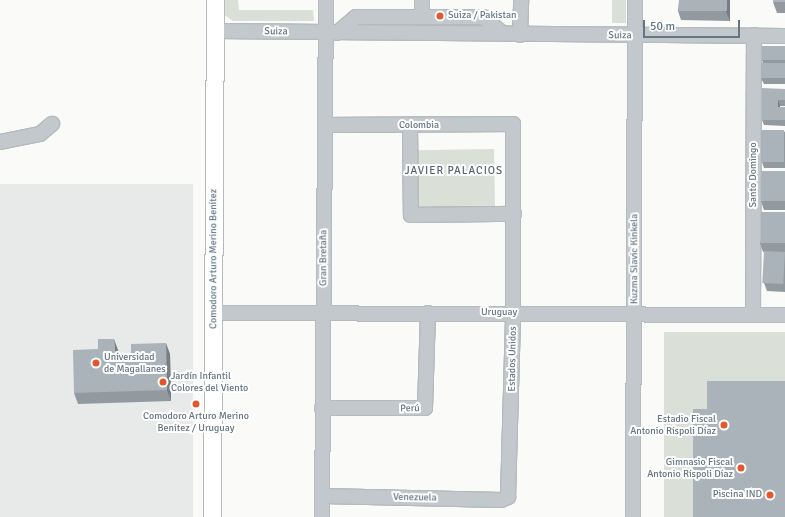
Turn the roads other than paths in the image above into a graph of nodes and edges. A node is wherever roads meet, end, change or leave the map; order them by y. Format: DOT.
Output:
graph roads {
  1 [pos="216,0"];
  2 [pos="326,0"];
  3 [pos="422,0"];
  4 [pos="521,0"];
  5 [pos="635,0"];
  6 [pos="422,17"];
  7 [pos="216,31"];
  8 [pos="331,33"];
  9 [pos="503,34"];
  10 [pos="520,35"];
  11 [pos="754,35"];
  12 [pos="635,36"];
  13 [pos="785,36"];
  14 [pos="52,124"];
  15 [pos="513,124"];
  16 [pos="325,125"];
  17 [pos="410,126"];
  18 [pos="0,142"];
  19 [pos="514,214"];
  20 [pos="213,313"];
  21 [pos="428,313"];
  22 [pos="513,313"];
  23 [pos="323,314"];
  24 [pos="753,315"];
  25 [pos="785,316"];
  26 [pos="634,317"];
  27 [pos="322,408"];
  28 [pos="322,496"];
  29 [pos="508,496"];
  30 [pos="212,517"];
  31 [pos="322,517"];
  32 [pos="633,517"];
  1 -- 7 [label="main road, Comodoro Arturo Merino Benítez"];
  2 -- 8 [label="street, Gran Bretaña"];
  3 -- 6 [label="street"];
  4 -- 10 [label="street"];
  5 -- 12 [label="street, Kuzma Slavic Kinkela"];
  6 -- 8 [label="street"];
  6 -- 9 [label="street"];
  7 -- 8 [label="street, Suiza"];
  7 -- 20 [label="main road, Comodoro Arturo Merino Benítez"];
  8 -- 9 [label="street, Suiza"];
  8 -- 16 [label="street, Gran Bretaña"];
  9 -- 10 [label="street, Suiza"];
  10 -- 12 [label="street, Suiza"];
  11 -- 12 [label="street, Suiza"];
  11 -- 13 [label="street, Suiza"];
  11 -- 24 [label="street, Santo Domingo"];
  12 -- 26 [label="street, Kuzma Slavic Kinkela"];
  14 -- 18 [label="street"];
  15 -- 17 [label="street, Colombia"];
  15 -- 19 [label="street, Estados Unidos"];
  16 -- 17 [label="street, Colombia"];
  16 -- 23 [label="street, Gran Bretaña"];
  17 -- 19 [label="street"];
  19 -- 22 [label="street, Estados Unidos"];
  20 -- 23 [label="street, Uruguay"];
  20 -- 30 [label="main road, Comodoro Arturo Merino Benítez"];
  21 -- 22 [label="street, Uruguay"];
  21 -- 23 [label="street, Uruguay"];
  21 -- 27 [label="street, Perú"];
  22 -- 26 [label="street, Uruguay"];
  22 -- 29 [label="street, Estados Unidos"];
  23 -- 27 [label="street, Gran Bretaña"];
  24 -- 25 [label="street, Uruguay"];
  24 -- 26 [label="street, Uruguay"];
  26 -- 32 [label="street, Kuzma Slavic Kinkela"];
  27 -- 28 [label="street, Gran Bretaña"];
  28 -- 29 [label="street, Venezuela"];
  28 -- 31 [label="street, Gran Bretaña"];
}
